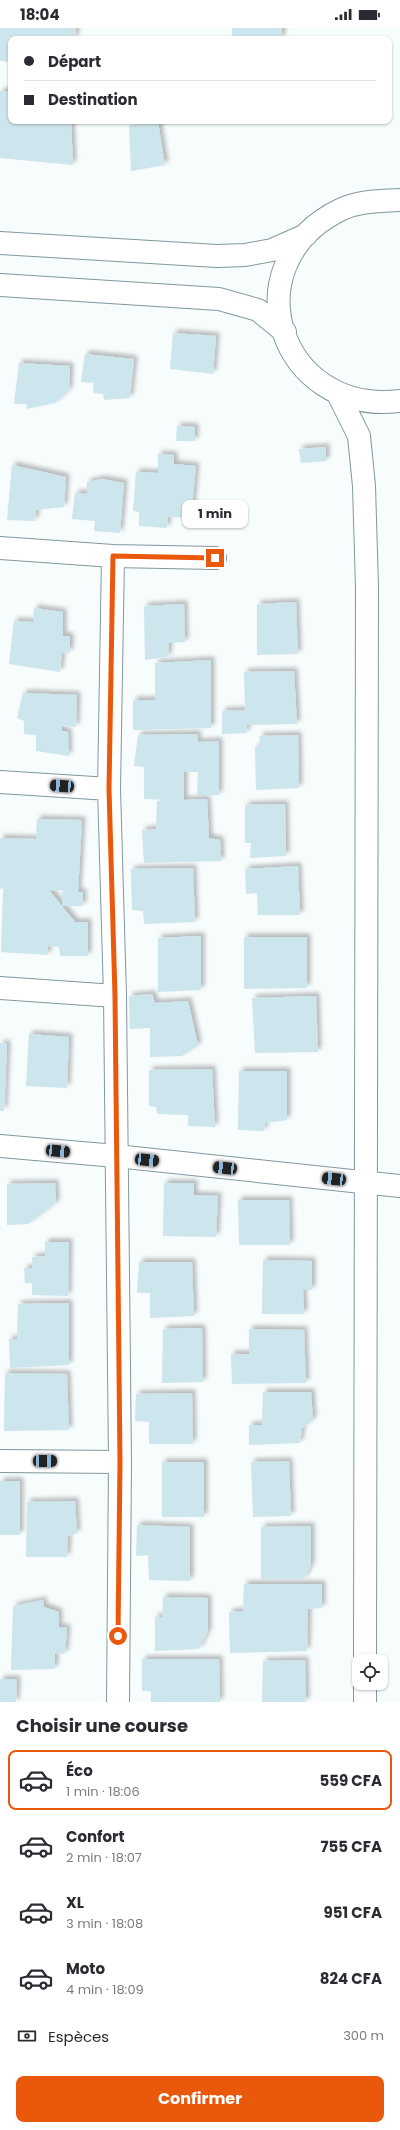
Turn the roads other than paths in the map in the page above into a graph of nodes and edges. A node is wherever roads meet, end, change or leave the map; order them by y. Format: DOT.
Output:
graph roads {
  1 [pos="400,200"];
  2 [pos="307,234"];
  3 [pos="0,243"];
  4 [pos="0,285"];
  5 [pos="284,332"];
  6 [pos="338,394"];
  7 [pos="400,401"];
  8 [pos="0,548"];
  9 [pos="113,556"];
  10 [pos="215,558"];
  11 [pos="0,782"];
  12 [pos="109,789"];
  13 [pos="0,988"];
  14 [pos="115,996"];
  15 [pos="0,1146"];
  16 [pos="116,1156"];
  17 [pos="366,1182"];
  18 [pos="400,1186"];
  19 [pos="0,1461"];
  20 [pos="120,1462"];
  21 [pos="365,1654"];
  22 [pos="365,1690"];
  23 [pos="118,1702"];
  24 [pos="365,1702"];
  1 -- 2 [label="street"];
  2 -- 3 [label="street"];
  2 -- 5 [label="street"];
  4 -- 5 [label="street"];
  5 -- 6 [label="street"];
  6 -- 7 [label="street"];
  6 -- 17 [label="street"];
  8 -- 9 [label="street"];
  9 -- 10 [label="street"];
  9 -- 12 [label="street"];
  11 -- 12 [label="street"];
  12 -- 14 [label="street"];
  13 -- 14 [label="street"];
  14 -- 16 [label="street"];
  15 -- 16 [label="street"];
  16 -- 17 [label="street"];
  16 -- 20 [label="street"];
  17 -- 18 [label="street"];
  17 -- 21 [label="street"];
  19 -- 20 [label="street"];
  20 -- 23 [label="street"];
  22 -- 24 [label="street"];
}
